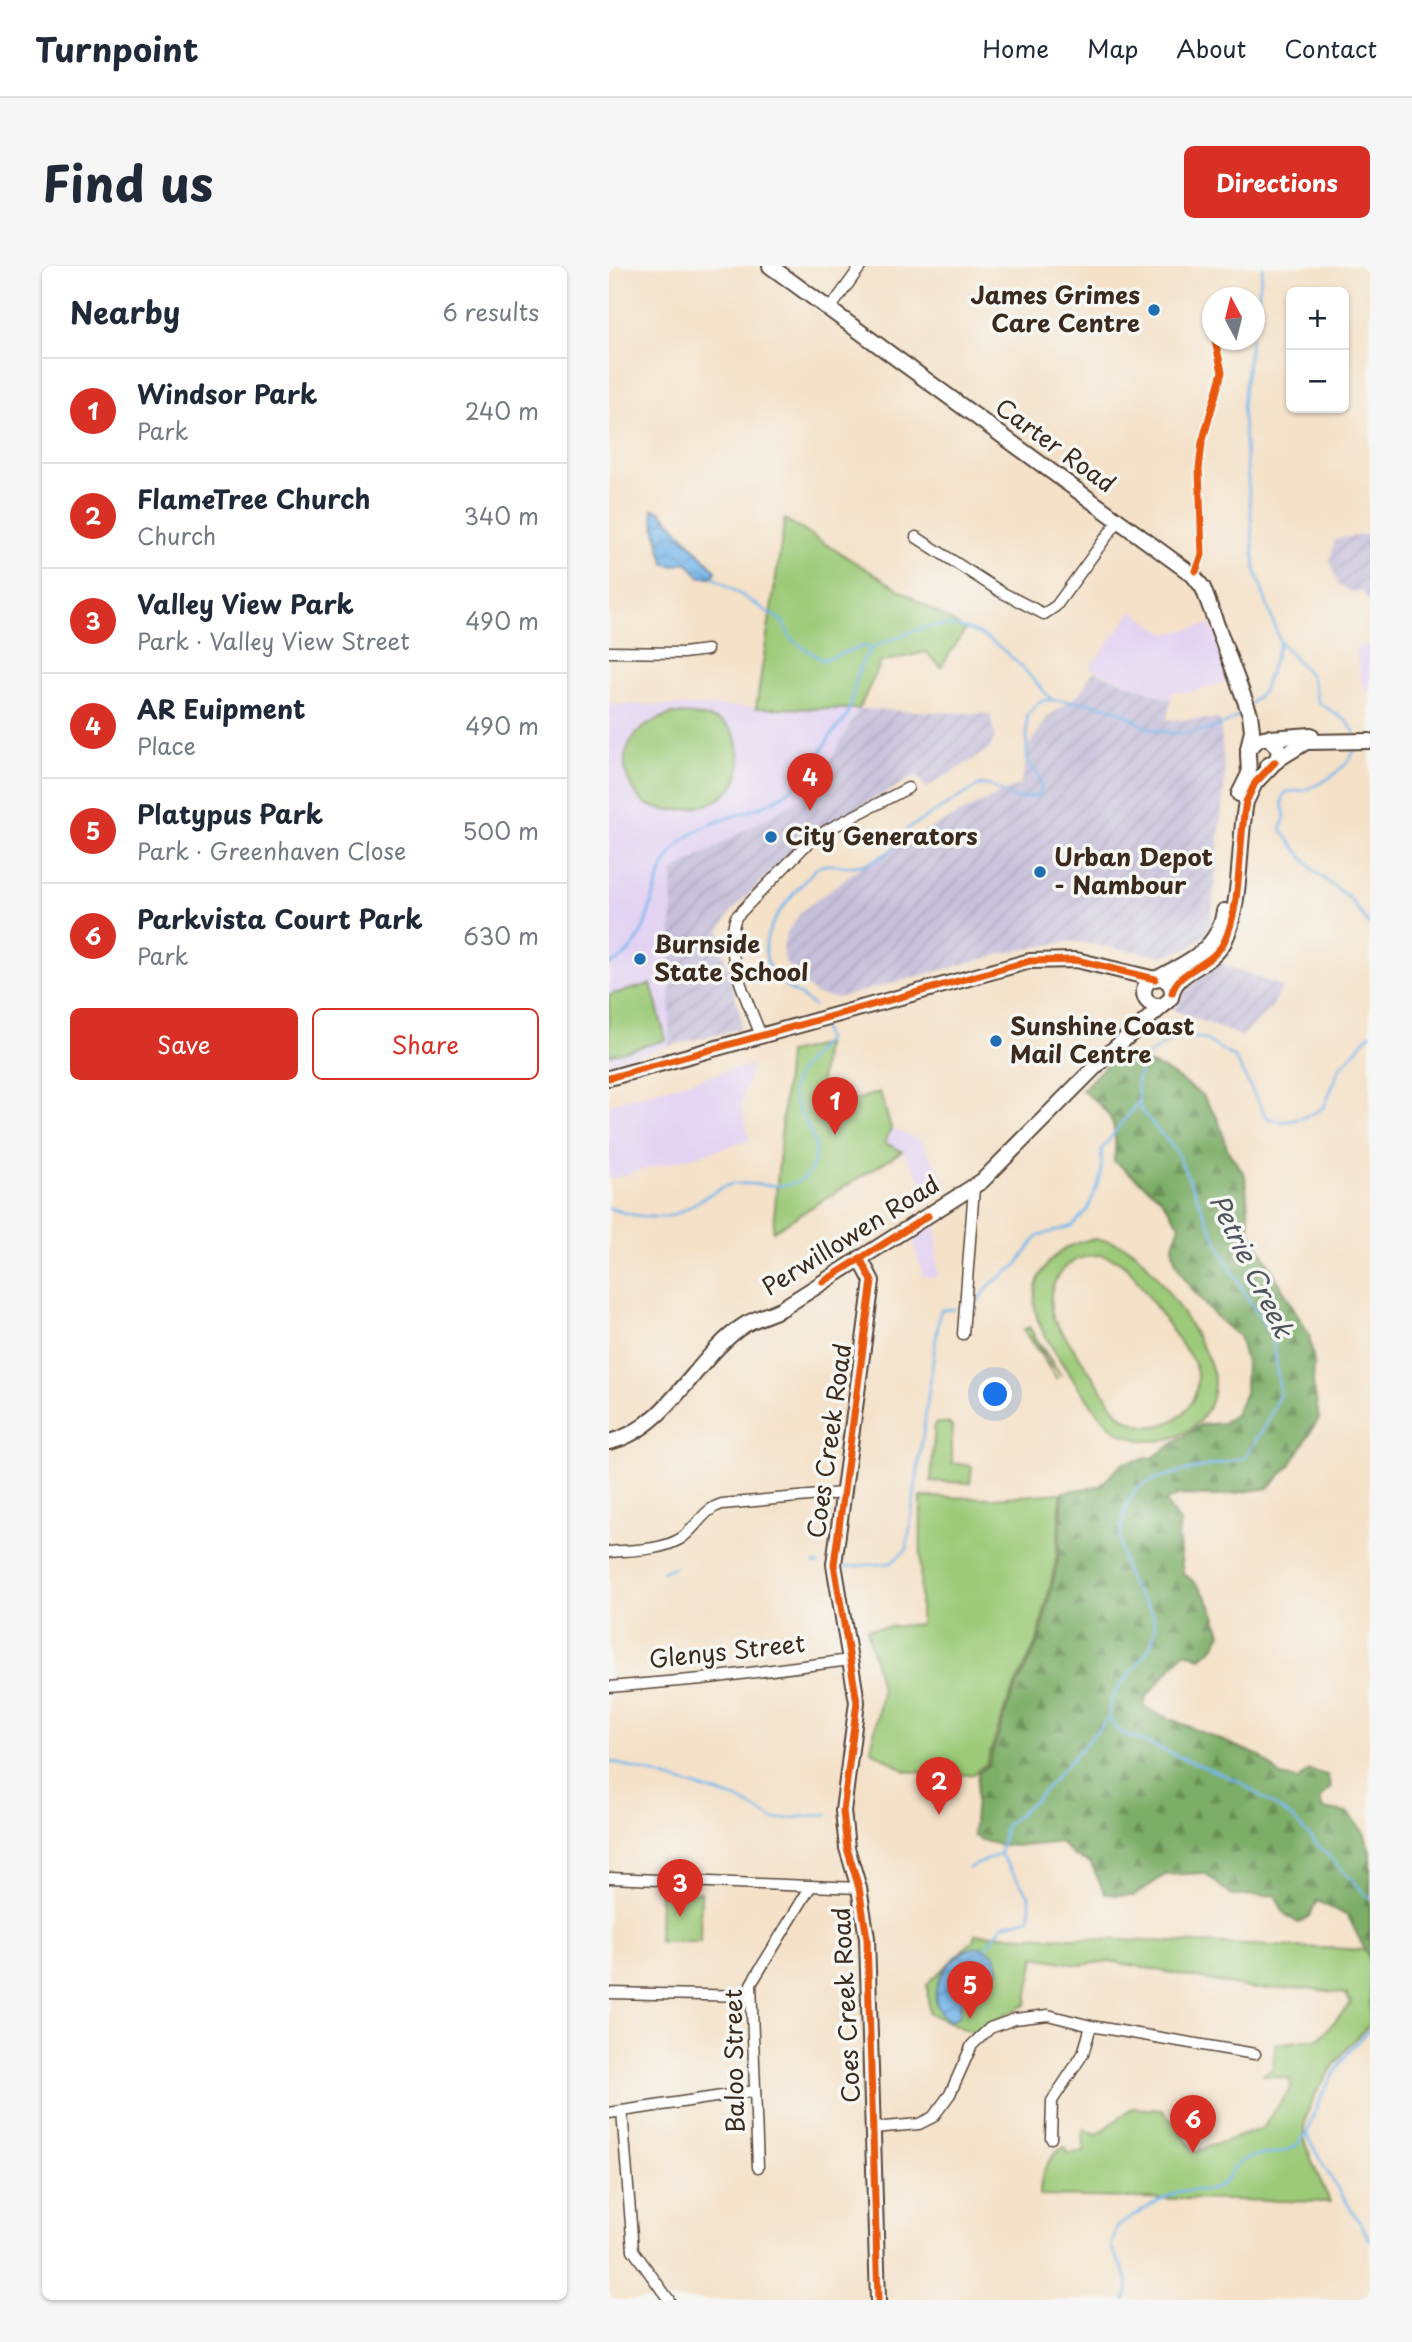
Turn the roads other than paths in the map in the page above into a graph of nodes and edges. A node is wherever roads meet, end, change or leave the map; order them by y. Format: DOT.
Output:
graph roads {
  1 [pos="771,266"];
  2 [pos="861,266"];
  3 [pos="830,309"];
  4 [pos="1118,521"];
  5 [pos="916,537"];
  6 [pos="707,650"];
  7 [pos="609,652"];
  8 [pos="1250,710"];
  9 [pos="1269,738"];
  10 [pos="1331,739"];
  11 [pos="1370,741"];
  12 [pos="1248,752"];
  13 [pos="1276,761"];
  14 [pos="908,788"];
  15 [pos="1106,967"];
  16 [pos="1156,979"];
  17 [pos="1145,997"];
  18 [pos="1169,998"];
  19 [pos="761,1036"];
  20 [pos="1108,1054"];
  21 [pos="609,1078"];
  22 [pos="974,1187"];
  23 [pos="860,1258"];
  24 [pos="963,1334"];
  25 [pos="609,1442"];
  26 [pos="842,1493"];
  27 [pos="609,1552"];
  28 [pos="850,1660"];
  29 [pos="609,1687"];
  30 [pos="609,1878"];
  31 [pos="811,1886"];
  32 [pos="859,1888"];
  33 [pos="609,1993"];
  34 [pos="751,1996"];
  35 [pos="1091,2026"];
  36 [pos="1255,2054"];
  37 [pos="755,2091"];
  38 [pos="622,2111"];
  39 [pos="609,2113"];
  40 [pos="873,2128"];
  41 [pos="1051,2138"];
  42 [pos="758,2167"];
  43 [pos="669,2300"];
  44 [pos="878,2300"];
  1 -- 3 [label="street, Carter Road"];
  2 -- 3 [label="street"];
  3 -- 4 [label="street, Carter Road"];
  4 -- 5 [label="street"];
  4 -- 8 [label="street, Carter Road"];
  6 -- 7 [label="street"];
  8 -- 9 [label="street, Carter Road"];
  8 -- 12 [label="street, Carter Road"];
  9 -- 10 [label="street"];
  9 -- 12 [label="street"];
  9 -- 13 [label="street"];
  10 -- 11 [label="street"];
  10 -- 13 [label="street, Perwillowen Road"];
  12 -- 13 [label="street"];
  12 -- 16 [label="street"];
  13 -- 18 [label="street, Perwillowen Road"];
  14 -- 19 [label="street"];
  15 -- 16 [label="street"];
  15 -- 17 [label="street"];
  15 -- 19 [label="street"];
  16 -- 17 [label="street"];
  16 -- 18 [label="street"];
  17 -- 18 [label="street"];
  17 -- 20 [label="street, Perwillowen Road"];
  18 -- 20 [label="street, Perwillowen Road"];
  19 -- 21 [label="street"];
  20 -- 22 [label="street, Perwillowen Road"];
  22 -- 23 [label="street, Perwillowen Road"];
  22 -- 24 [label="street"];
  23 -- 25 [label="street, Perwillowen Road"];
  23 -- 26 [label="street, Coes Creek Road"];
  26 -- 27 [label="street"];
  26 -- 28 [label="street, Coes Creek Road"];
  28 -- 29 [label="street, Glenys Street"];
  28 -- 32 [label="street, Coes Creek Road"];
  30 -- 31 [label="street"];
  31 -- 32 [label="street"];
  31 -- 34 [label="street, Baloo Street"];
  32 -- 40 [label="street, Coes Creek Road"];
  33 -- 34 [label="street"];
  34 -- 37 [label="street, Baloo Street"];
  35 -- 36 [label="street"];
  35 -- 40 [label="street"];
  35 -- 41 [label="street"];
  37 -- 38 [label="street"];
  37 -- 42 [label="street, Baloo Street"];
  38 -- 39 [label="street"];
  38 -- 43 [label="street"];
  40 -- 44 [label="street, Coes Creek Road"];
}
